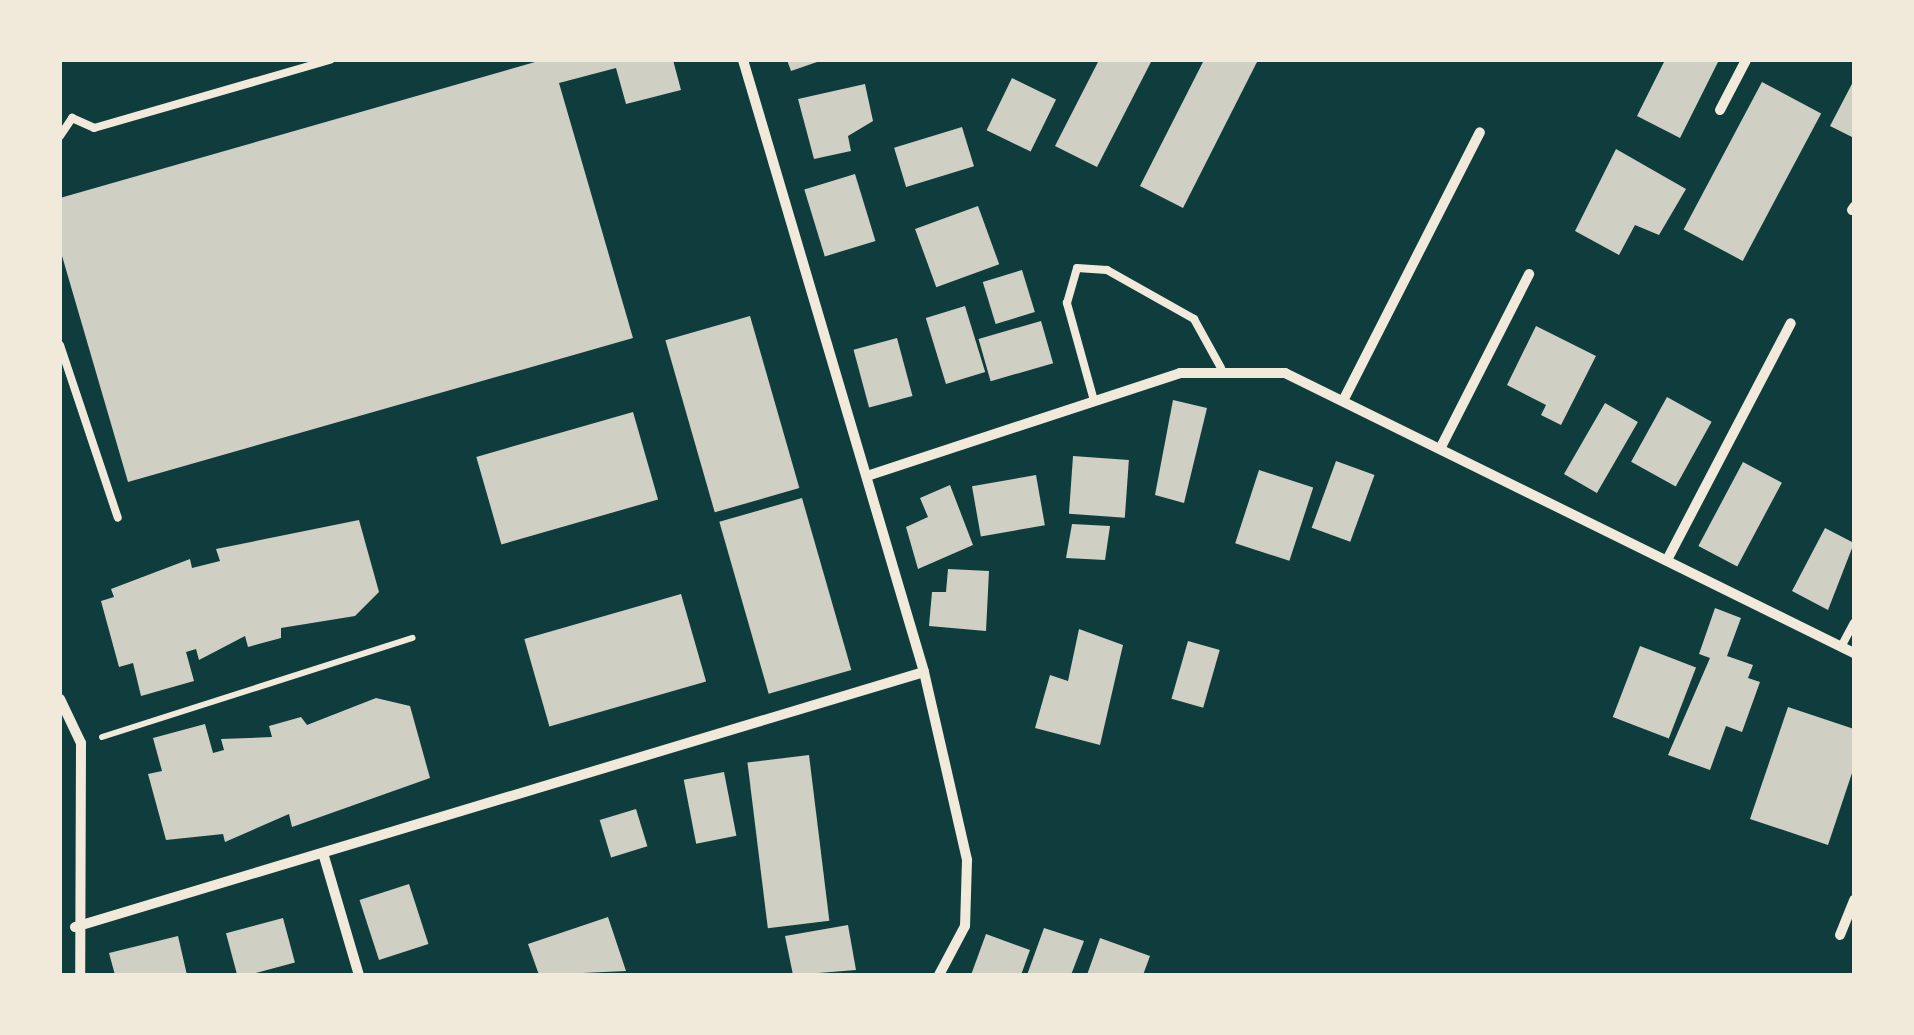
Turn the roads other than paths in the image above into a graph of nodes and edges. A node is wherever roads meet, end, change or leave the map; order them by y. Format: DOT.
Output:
graph roads {
  1 [pos="330,60"];
  2 [pos="743,60"];
  3 [pos="1746,60"];
  4 [pos="1720,110"];
  5 [pos="1480,132"];
  6 [pos="60,136"];
  7 [pos="1528,274"];
  8 [pos="1791,323"];
  9 [pos="60,345"];
  10 [pos="1221,368"];
  11 [pos="1092,397"];
  12 [pos="1346,397"];
  13 [pos="1442,444"];
  14 [pos="868,476"];
  15 [pos="118,518"];
  16 [pos="1667,560"];
  17 [pos="1854,623"];
  18 [pos="1841,647"];
  19 [pos="1854,653"];
  20 [pos="924,672"];
  21 [pos="60,699"];
  22 [pos="322,852"];
  23 [pos="1854,900"];
  24 [pos="74,927"];
  25 [pos="1840,935"];
  26 [pos="80,975"];
  27 [pos="359,975"];
  28 [pos="938,975"];
  1 -- 6 [label="lane"];
  2 -- 14 [label="street"];
  3 -- 4 [label="street"];
  5 -- 12 [label="street"];
  7 -- 13 [label="street"];
  8 -- 16 [label="street"];
  9 -- 15 [label="lane"];
  10 -- 11 [label="street"];
  10 -- 11 [label="lane"];
  10 -- 12 [label="street"];
  11 -- 14 [label="street"];
  12 -- 13 [label="street"];
  13 -- 16 [label="street"];
  14 -- 20 [label="street"];
  16 -- 18 [label="street"];
  17 -- 18 [label="lane"];
  18 -- 19 [label="street"];
  20 -- 22 [label="street"];
  20 -- 28 [label="street"];
  21 -- 24 [label="street"];
  22 -- 24 [label="street"];
  22 -- 27 [label="street"];
  23 -- 25 [label="street"];
  24 -- 26 [label="street"];
}
